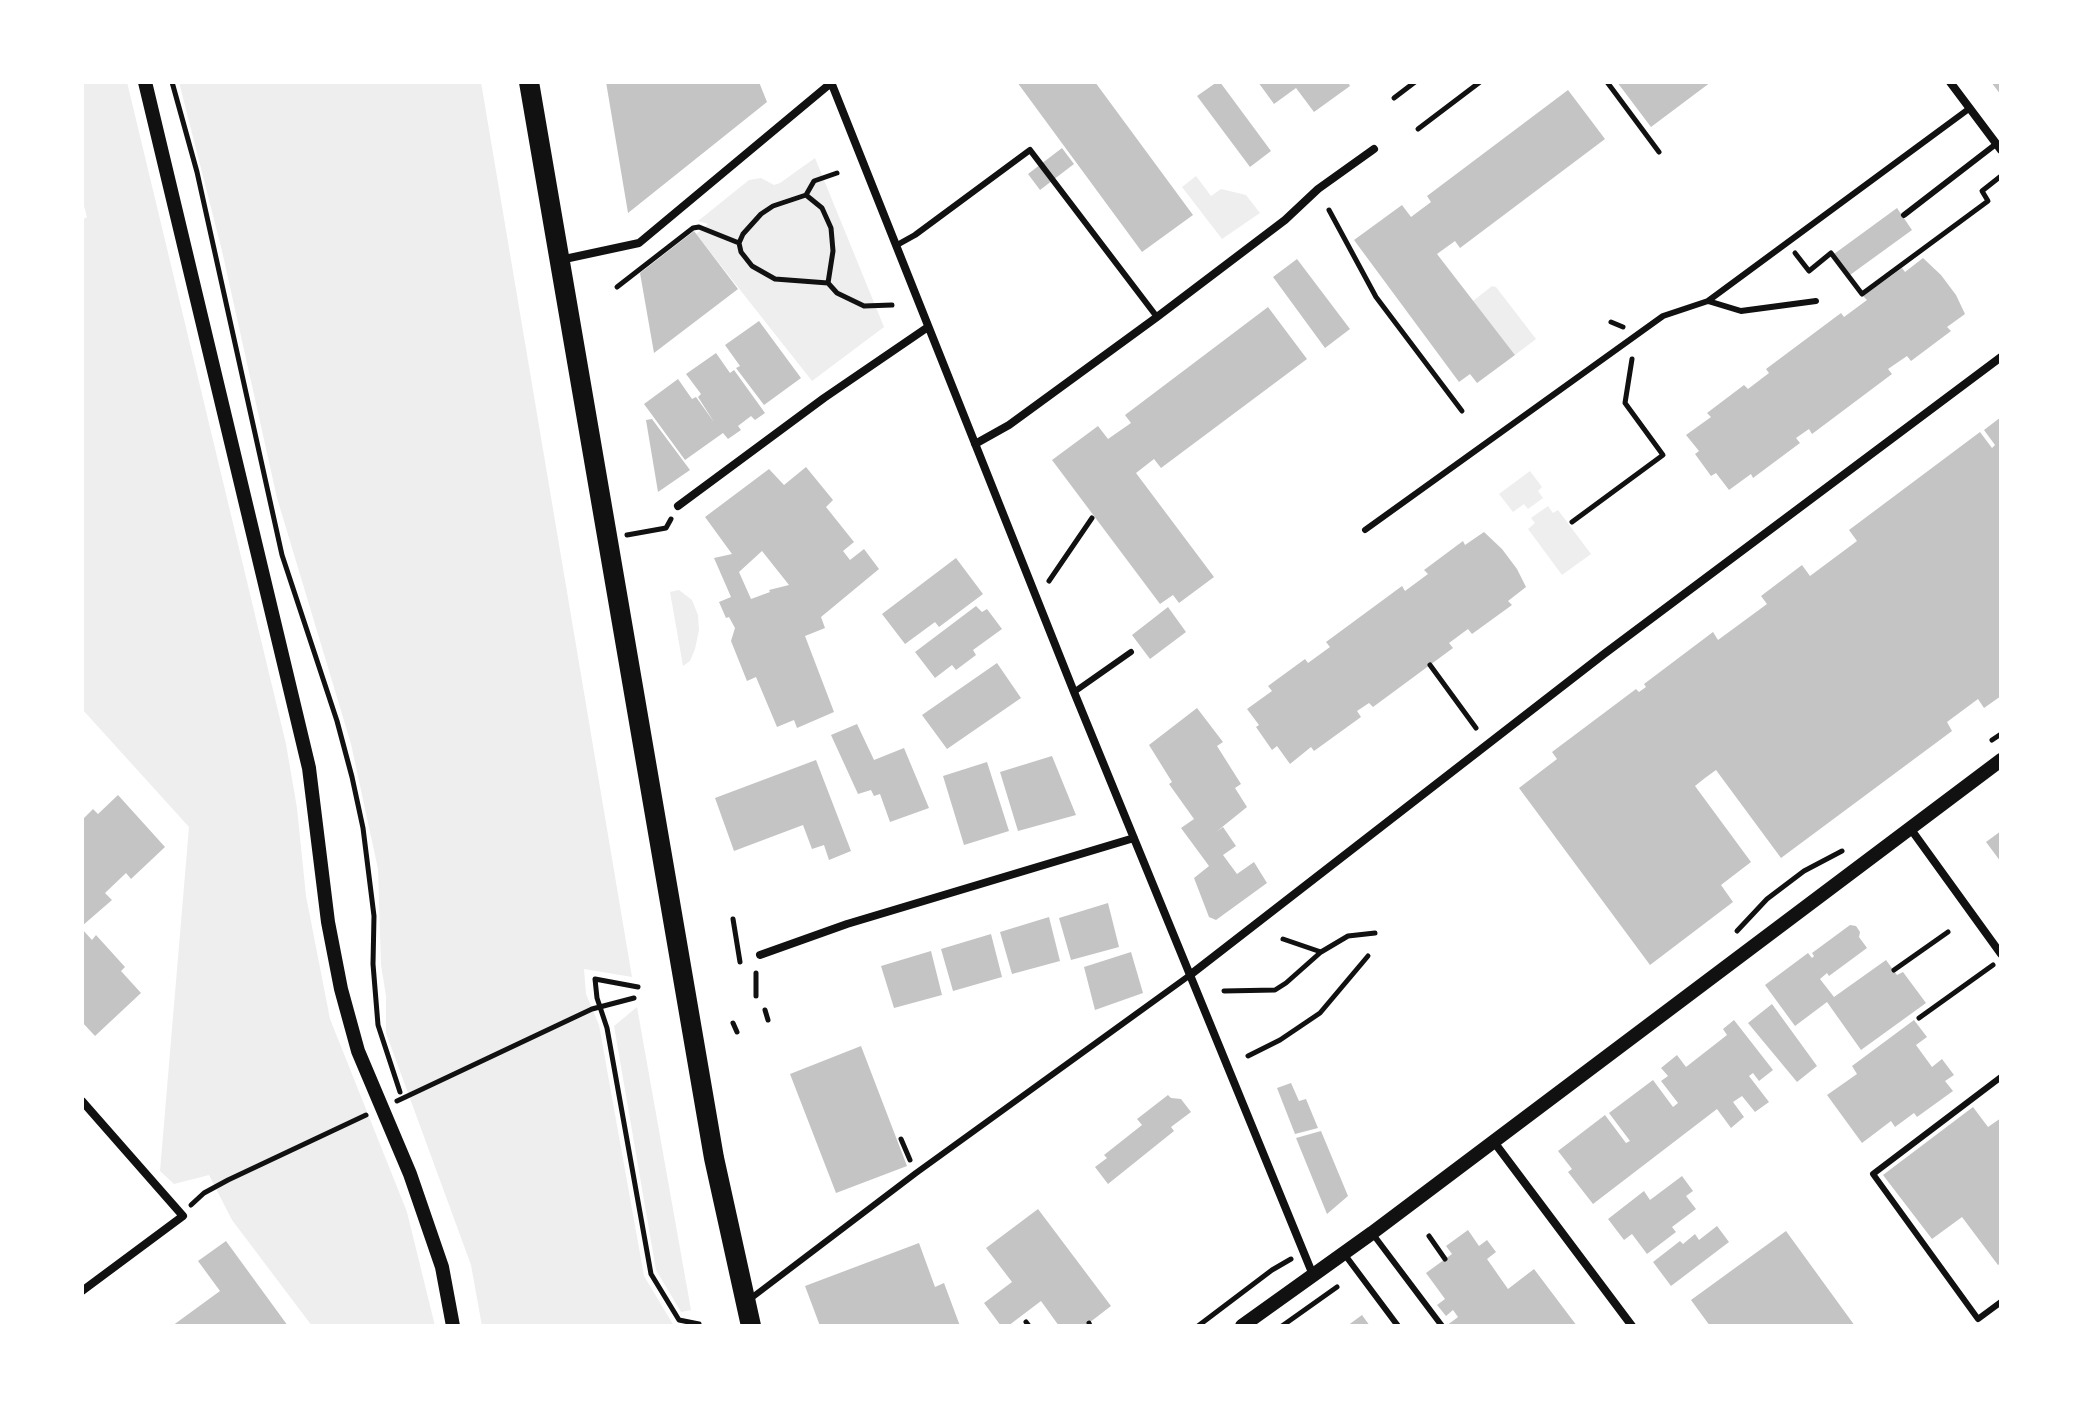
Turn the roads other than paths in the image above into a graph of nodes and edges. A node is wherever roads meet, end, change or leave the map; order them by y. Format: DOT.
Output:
graph roads {
  1 [pos="145,82"];
  2 [pos="529,82"];
  3 [pos="831,82"];
  4 [pos="1950,82"];
  5 [pos="1970,108"];
  6 [pos="1999,147"];
  7 [pos="1374,149"];
  8 [pos="1904,215"];
  9 [pos="897,245"];
  10 [pos="558,260"];
  11 [pos="1708,301"];
  12 [pos="1816,301"];
  13 [pos="1157,317"];
  14 [pos="928,327"];
  15 [pos="2001,357"];
  16 [pos="975,444"];
  17 [pos="678,506"];
  18 [pos="1365,530"];
  19 [pos="1131,652"];
  20 [pos="1074,692"];
  21 [pos="2001,760"];
  22 [pos="1910,828"];
  23 [pos="1134,838"];
  24 [pos="2001,954"];
  25 [pos="760,955"];
  26 [pos="1190,975"];
  27 [pos="2001,1077"];
  28 [pos="82,1101"];
  29 [pos="1494,1142"];
  30 [pos="1372,1233"];
  31 [pos="1344,1253"];
  32 [pos="1313,1276"];
  33 [pos="82,1291"];
  34 [pos="2001,1302"];
  35 [pos="744,1304"];
  36 [pos="453,1326"];
  37 [pos="751,1326"];
  38 [pos="1242,1326"];
  39 [pos="1398,1326"];
  40 [pos="1442,1326"];
  41 [pos="1632,1326"];
  1 -- 36 [label="street"];
  2 -- 10 [label="main road"];
  3 -- 9 [label="street"];
  3 -- 10 [label="street"];
  4 -- 5 [label="street"];
  5 -- 6 [label="street"];
  5 -- 11 [label="lane"];
  6 -- 8 [label="lane"];
  7 -- 13 [label="street"];
  9 -- 13 [label="lane"];
  9 -- 14 [label="street"];
  10 -- 35 [label="main road"];
  11 -- 12 [label="lane"];
  11 -- 18 [label="lane"];
  13 -- 16 [label="street"];
  14 -- 16 [label="street"];
  14 -- 17 [label="street"];
  15 -- 26 [label="street"];
  16 -- 20 [label="street"];
  19 -- 20 [label="lane"];
  20 -- 23 [label="street"];
  21 -- 22 [label="street"];
  22 -- 24 [label="street"];
  22 -- 29 [label="street"];
  23 -- 25 [label="street"];
  23 -- 26 [label="street"];
  26 -- 32 [label="street"];
  26 -- 35 [label="lane"];
  27 -- 34 [label="lane"];
  28 -- 33 [label="street"];
  29 -- 30 [label="street"];
  29 -- 41 [label="street"];
  30 -- 31 [label="street"];
  30 -- 40 [label="lane"];
  31 -- 32 [label="street"];
  31 -- 39 [label="lane"];
  32 -- 38 [label="street"];
  35 -- 37 [label="main road"];
}
